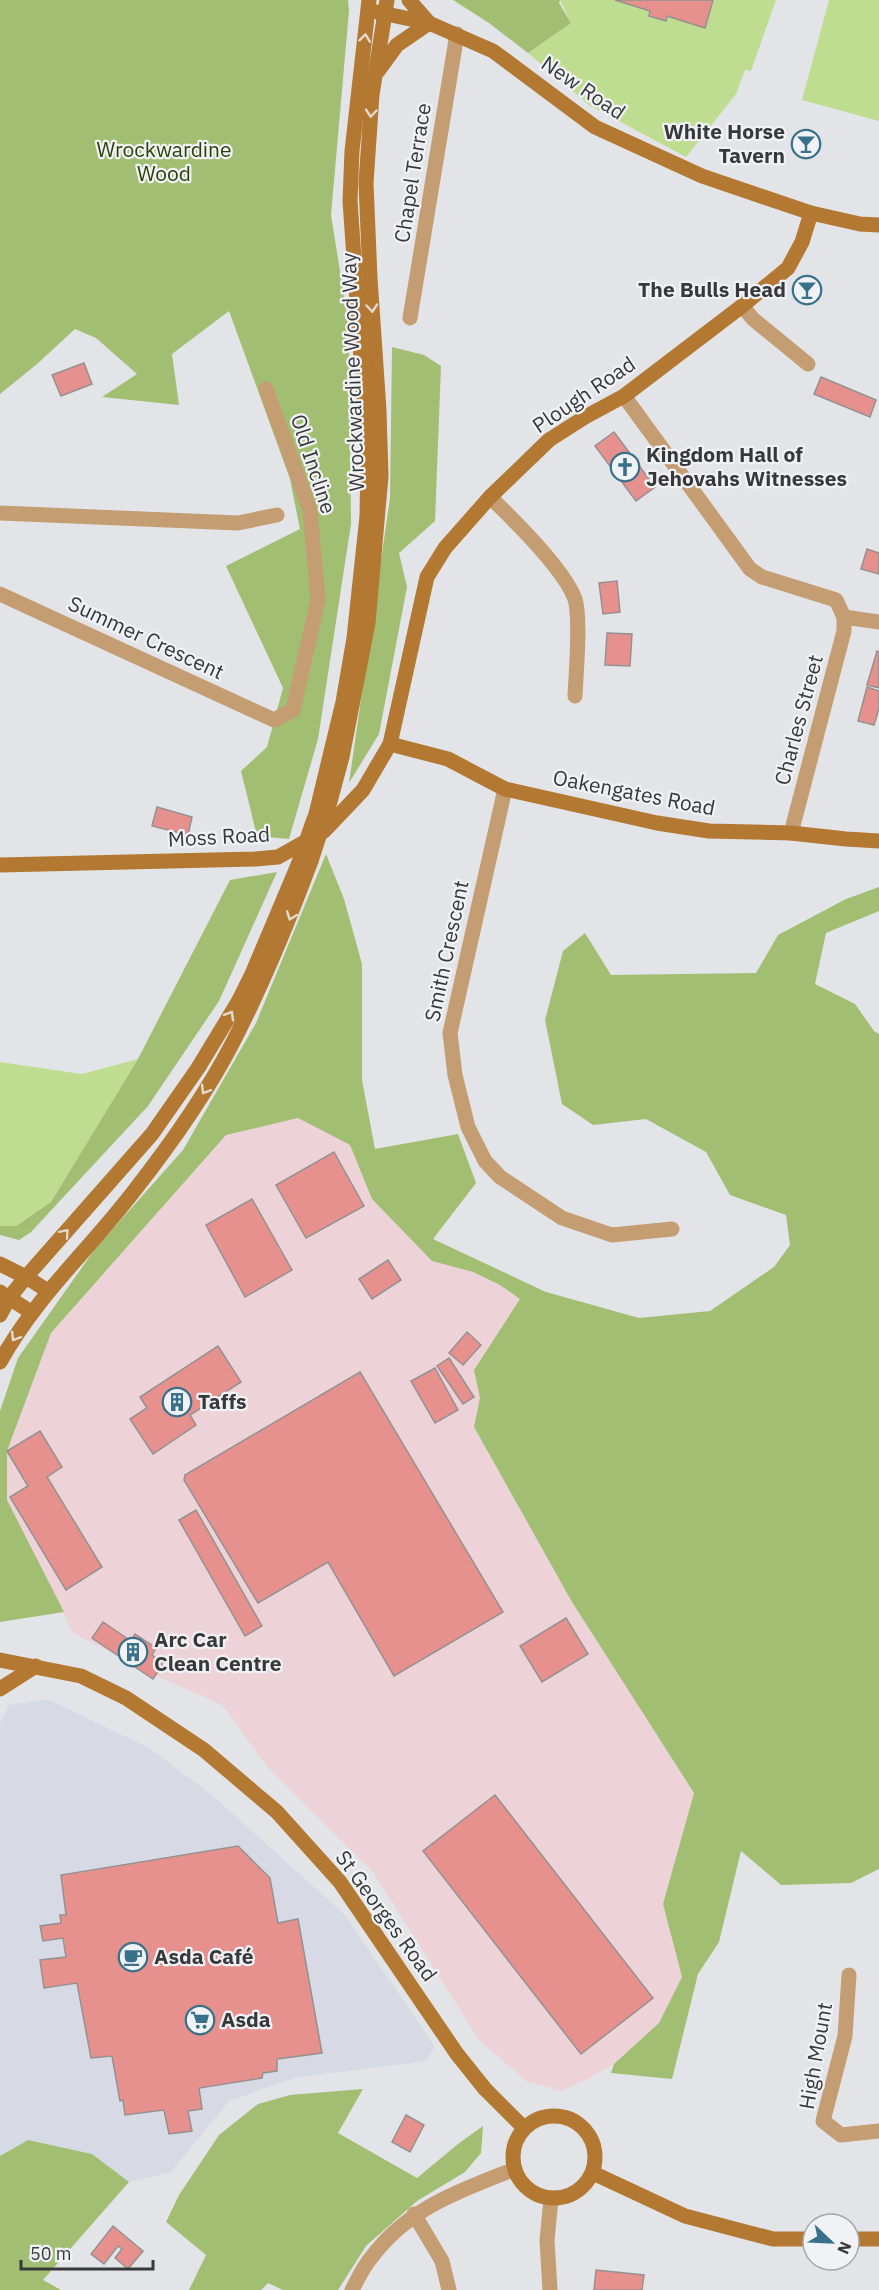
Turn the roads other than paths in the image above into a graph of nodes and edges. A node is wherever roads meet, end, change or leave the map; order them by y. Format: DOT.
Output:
graph roads {
  1 [pos="409,0"];
  2 [pos="369,5"];
  3 [pos="386,7"];
  4 [pos="429,23"];
  5 [pos="457,34"];
  6 [pos="376,74"];
  7 [pos="811,213"];
  8 [pos="879,225"];
  9 [pos="742,306"];
  10 [pos="410,318"];
  11 [pos="808,364"];
  12 [pos="266,389"];
  13 [pos="624,396"];
  14 [pos="490,497"];
  15 [pos="0,513"];
  16 [pos="277,515"];
  17 [pos="0,594"];
  18 [pos="844,617"];
  19 [pos="879,622"];
  20 [pos="575,696"];
  21 [pos="274,720"];
  22 [pos="390,744"];
  23 [pos="505,789"];
  24 [pos="321,813"];
  25 [pos="791,833"];
  26 [pos="879,841"];
  27 [pos="305,862"];
  28 [pos="0,865"];
  29 [pos="672,1229"];
  30 [pos="0,1264"];
  31 [pos="26,1277"];
  32 [pos="48,1291"];
  33 [pos="5,1295"];
  34 [pos="31,1312"];
  35 [pos="0,1314"];
  36 [pos="0,1362"];
  37 [pos="0,1660"];
  38 [pos="36,1666"];
  39 [pos="0,1689"];
  40 [pos="849,1975"];
  41 [pos="524,2128"];
  42 [pos="879,2131"];
  43 [pos="514,2169"];
  44 [pos="592,2173"];
  45 [pos="551,2199"];
  46 [pos="414,2214"];
  47 [pos="801,2239"];
  48 [pos="861,2239"];
  49 [pos="879,2239"];
  50 [pos="352,2290"];
  51 [pos="449,2290"];
  52 [pos="550,2290"];
  1 -- 4 [label="street"];
  2 -- 3 [label="street, New Road"];
  24 -- 2 [label="street, Wrockwardine Wood Way, one-way"];
  3 -- 4 [label="street, New Road"];
  3 -- 6 [label="street, Wrockwardine Wood Way"];
  4 -- 5 [label="street, New Road"];
  4 -- 6 [label="street"];
  5 -- 7 [label="street, New Road"];
  5 -- 10 [label="street, Chapel Terrace"];
  6 -- 24 [label="street, Wrockwardine Wood Way, one-way"];
  7 -- 8 [label="street, New Road"];
  7 -- 9 [label="street, Plough Road"];
  9 -- 11 [label="street"];
  9 -- 13 [label="street, Plough Road"];
  12 -- 21 [label="street, Old Incline"];
  13 -- 14 [label="street, Plough Road"];
  13 -- 18 [label="street"];
  14 -- 20 [label="street"];
  14 -- 22 [label="street, Plough Road"];
  15 -- 16 [label="street"];
  17 -- 21 [label="street, Summer Crescent"];
  18 -- 19 [label="street"];
  18 -- 25 [label="street, Charles Street"];
  22 -- 23 [label="street, Oakengates Road"];
  22 -- 28 [label="street, Moss Road"];
  23 -- 25 [label="street, Oakengates Road"];
  23 -- 29 [label="street, Smith Crescent"];
  24 -- 27 [label="street, Wrockwardine Wood Way, bridge"];
  25 -- 26 [label="street, Oakengates Road"];
  31 -- 27 [label="street, Wrockwardine Wood Way, one-way"];
  27 -- 32 [label="street, Wrockwardine Wood Way, one-way"];
  30 -- 31 [label="street"];
  31 -- 32 [label="street"];
  31 -- 33 [label="street, Wrockwardine Wood Way"];
  32 -- 34 [label="street, Wrockwardine Wood Way"];
  33 -- 34 [label="street"];
  33 -- 35 [label="street, Wrockwardine Wood Way"];
  34 -- 36 [label="street, Wrockwardine Wood Way, one-way"];
  37 -- 38 [label="street, St Georges Road"];
  38 -- 39 [label="street"];
  38 -- 41 [label="street, St Georges Road"];
  40 -- 42 [label="street, High Mount"];
  41 -- 43 [label="street"];
  41 -- 44 [label="street"];
  43 -- 45 [label="street"];
  43 -- 46 [label="street"];
  44 -- 45 [label="street"];
  44 -- 47 [label="street"];
  45 -- 52 [label="street"];
  46 -- 50 [label="street"];
  46 -- 51 [label="street"];
  48 -- 49 [label="street"];
}
